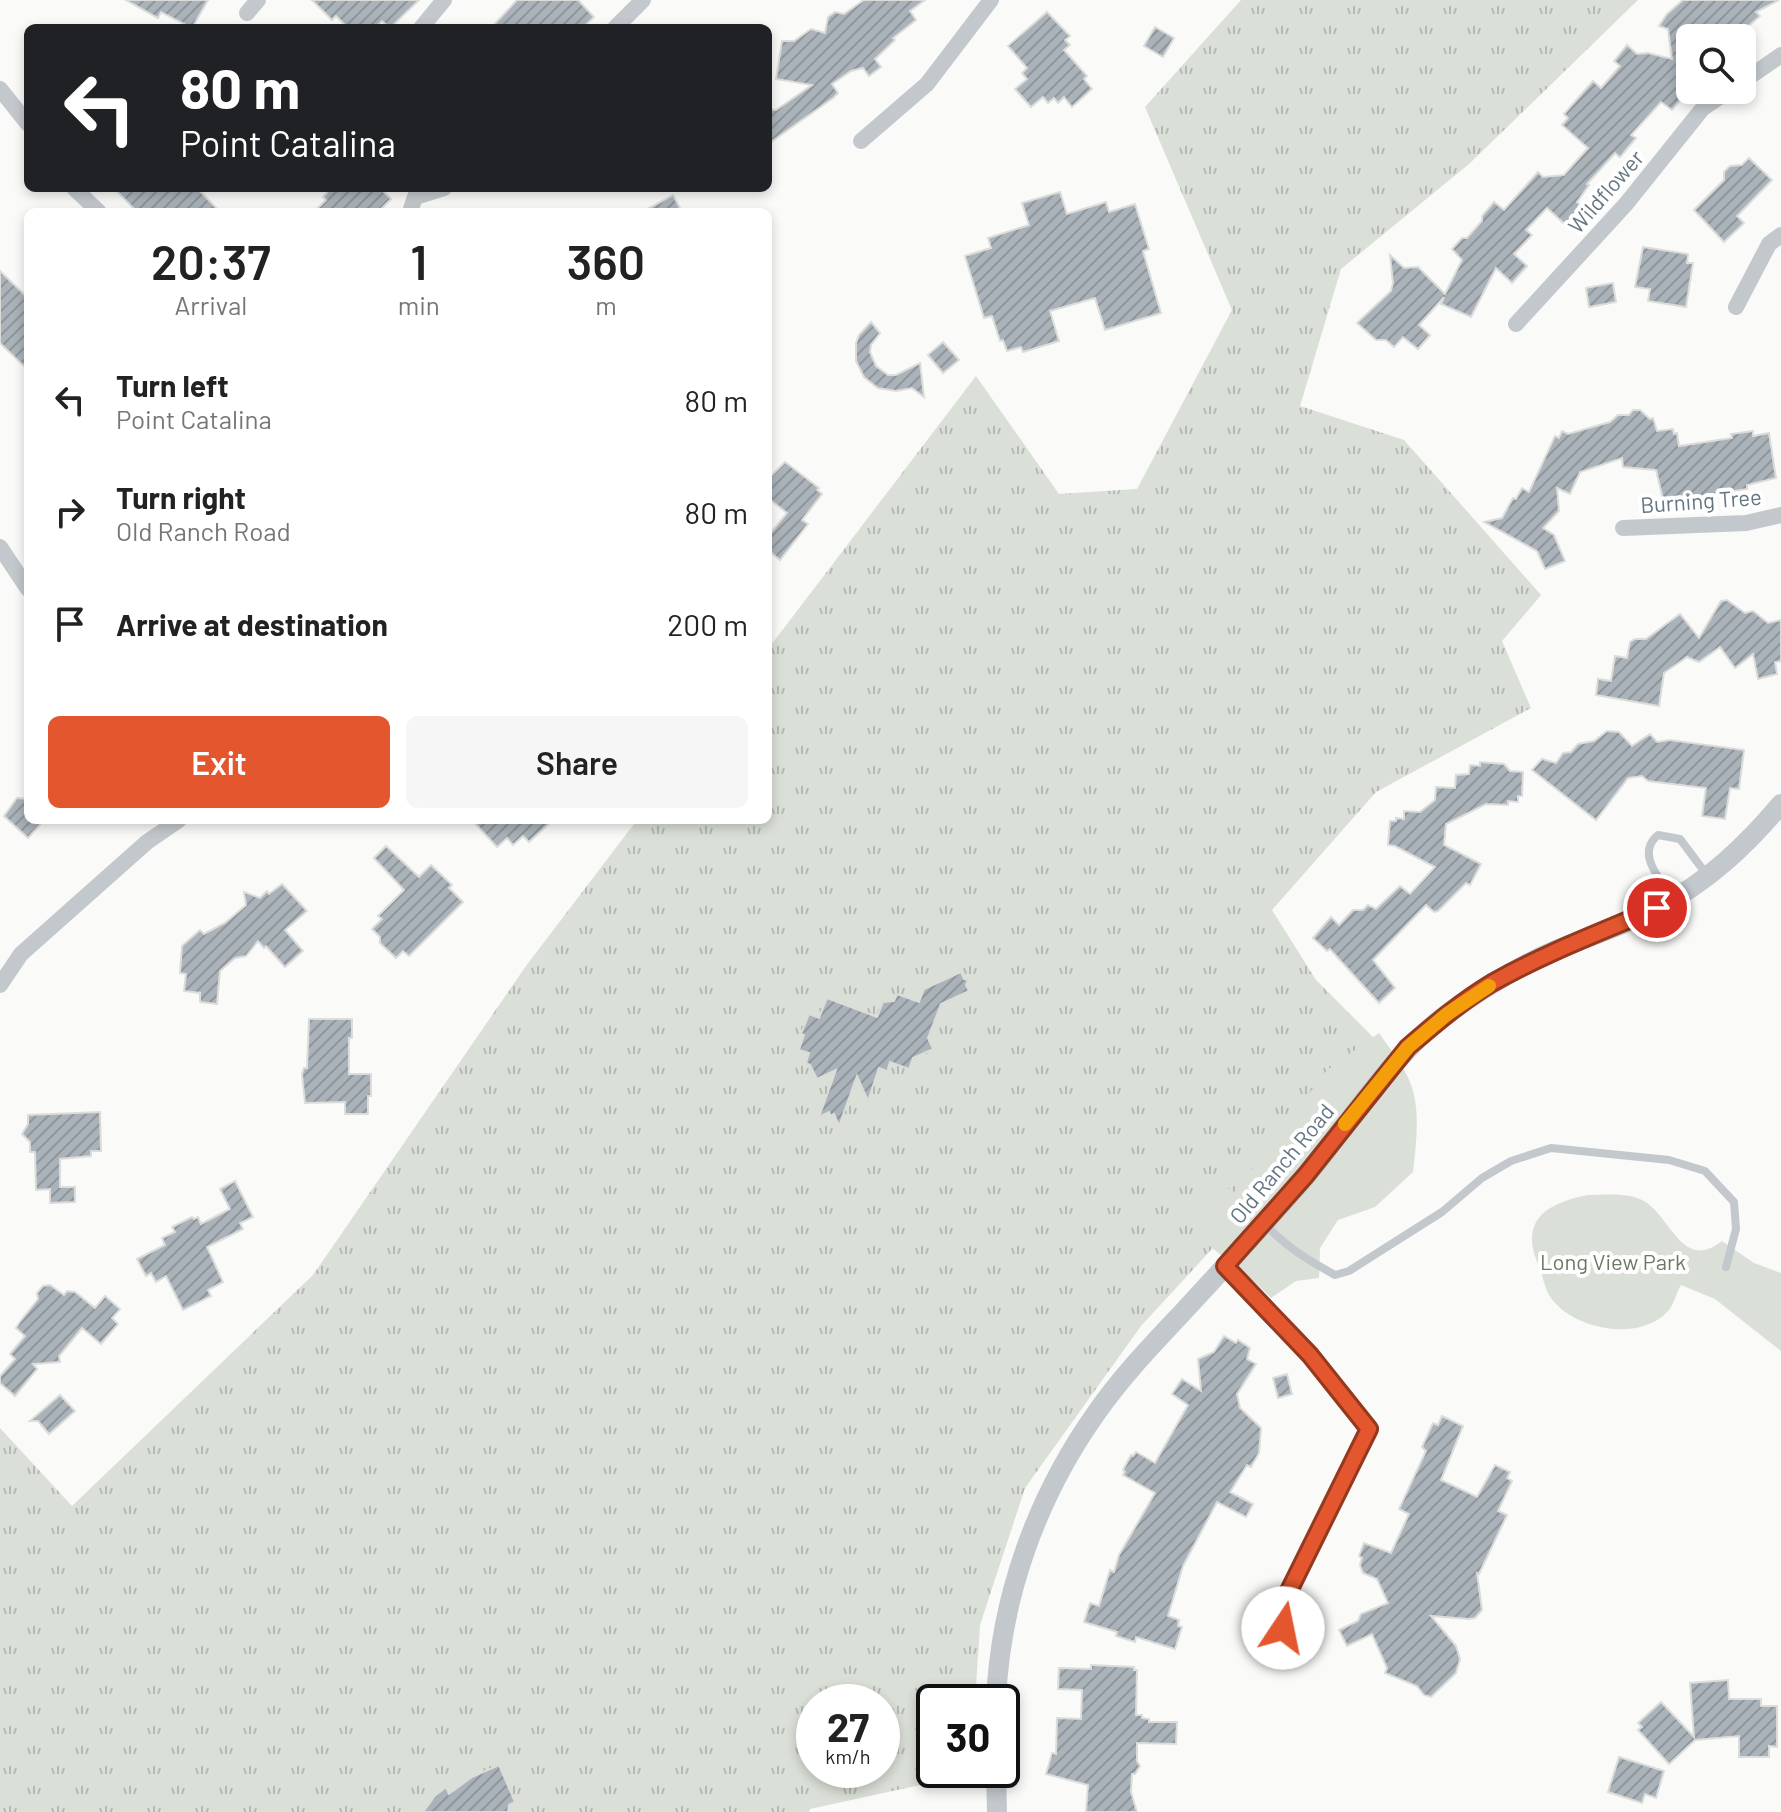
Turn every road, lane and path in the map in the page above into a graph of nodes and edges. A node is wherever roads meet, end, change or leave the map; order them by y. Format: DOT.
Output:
graph roads {
  1 [pos="444,0"];
  2 [pos="991,0"];
  3 [pos="643,1"];
  4 [pos="424,24"];
  5 [pos="619,24"];
  6 [pos="1781,55"];
  7 [pos="1756,72"];
  8 [pos="0,89"];
  9 [pos="1709,104"];
  10 [pos="24,119"];
  11 [pos="861,141"];
  12 [pos="78,192"];
  13 [pos="432,192"];
  14 [pos="412,199"];
  15 [pos="95,208"];
  16 [pos="1781,235"];
  17 [pos="1736,307"];
  18 [pos="1516,324"];
  19 [pos="1781,515"];
  20 [pos="1623,528"];
  21 [pos="0,547"];
  22 [pos="24,583"];
  23 [pos="1781,804"];
  24 [pos="173,824"];
  25 [pos="1708,876"];
  26 [pos="1674,898"];
  27 [pos="0,985"];
  28 [pos="1264,1224"];
  29 [pos="1225,1266"];
  30 [pos="1726,1267"];
  31 [pos="1283,1650"];
  32 [pos="996,1684"];
  33 [pos="996,1788"];
  34 [pos="997,1812"];
  1 -- 4 [label="street"];
  2 -- 11 [label="street"];
  3 -- 5 [label="street"];
  6 -- 7 [label="street"];
  8 -- 10 [label="street"];
  9 -- 18 [label="street, Wildflower"];
  12 -- 15 [label="street"];
  13 -- 14 [label="street"];
  16 -- 17 [label="street"];
  19 -- 20 [label="street, Burning Tree"];
  21 -- 22 [label="street"];
  23 -- 25 [label="street, Old Ranch Road"];
  24 -- 27 [label="street"];
  25 -- 26 [label="street, Old Ranch Road"];
  25 -- 26 [label="lane"];
  26 -- 28 [label="street, Old Ranch Road"];
  28 -- 29 [label="street, Old Ranch Road"];
  28 -- 30 [label="lane"];
  29 -- 31 [label="street"];
  29 -- 32 [label="street, Old Ranch Road"];
  33 -- 34 [label="street"];
}
